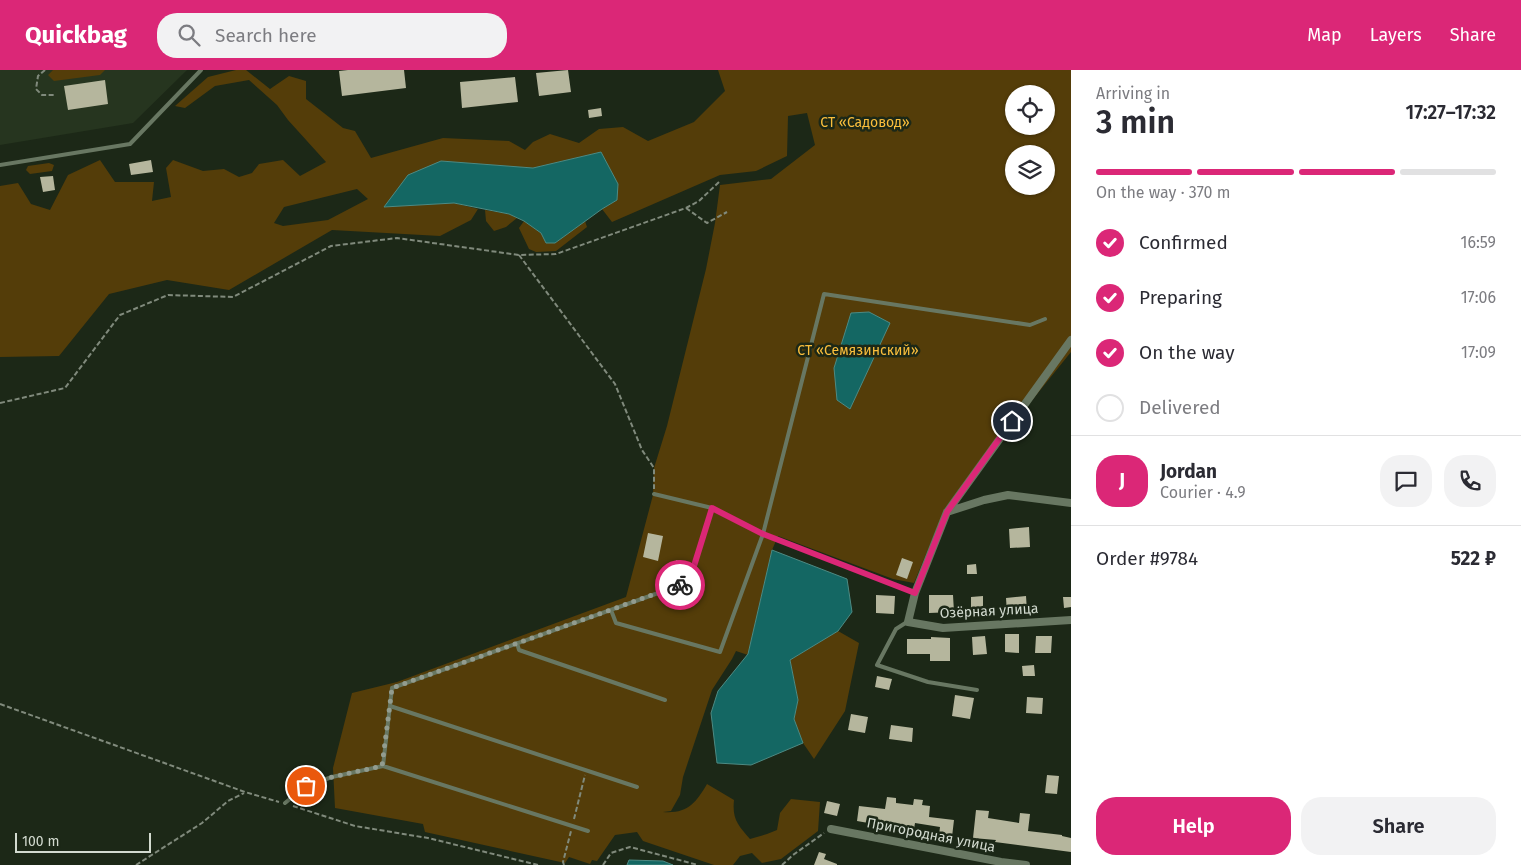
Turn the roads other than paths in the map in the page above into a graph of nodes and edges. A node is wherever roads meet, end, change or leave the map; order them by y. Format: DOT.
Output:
graph roads {
  1 [pos="201,70"];
  2 [pos="0,165"];
  3 [pos="1045,319"];
  4 [pos="1071,340"];
  5 [pos="654,494"];
  6 [pos="1071,502"];
  7 [pos="712,508"];
  8 [pos="947,512"];
  9 [pos="763,534"];
  10 [pos="915,593"];
  11 [pos="611,610"];
  12 [pos="1071,620"];
  13 [pos="908,622"];
  14 [pos="517,643"];
  15 [pos="977,690"];
  16 [pos="665,700"];
  17 [pos="390,706"];
  18 [pos="382,766"];
  19 [pos="637,787"];
  20 [pos="286,804"];
  21 [pos="831,829"];
  22 [pos="588,831"];
  23 [pos="1026,865"];
  1 -- 2 [label="lane"];
  3 -- 9 [label="lane"];
  4 -- 8 [label="street"];
  5 -- 7 [label="lane"];
  6 -- 8 [label="street"];
  7 -- 9 [label="lane"];
  7 -- 11 [label="lane"];
  8 -- 10 [label="street"];
  9 -- 10 [label="lane"];
  9 -- 11 [label="lane"];
  10 -- 13 [label="street"];
  11 -- 14 [label="lane"];
  12 -- 13 [label="street, Озёрная улица"];
  13 -- 15 [label="lane"];
  14 -- 16 [label="lane"];
  14 -- 17 [label="lane"];
  17 -- 18 [label="lane"];
  17 -- 19 [label="lane"];
  18 -- 20 [label="lane"];
  18 -- 22 [label="lane"];
  21 -- 23 [label="street, Пригородная улица"];
}
